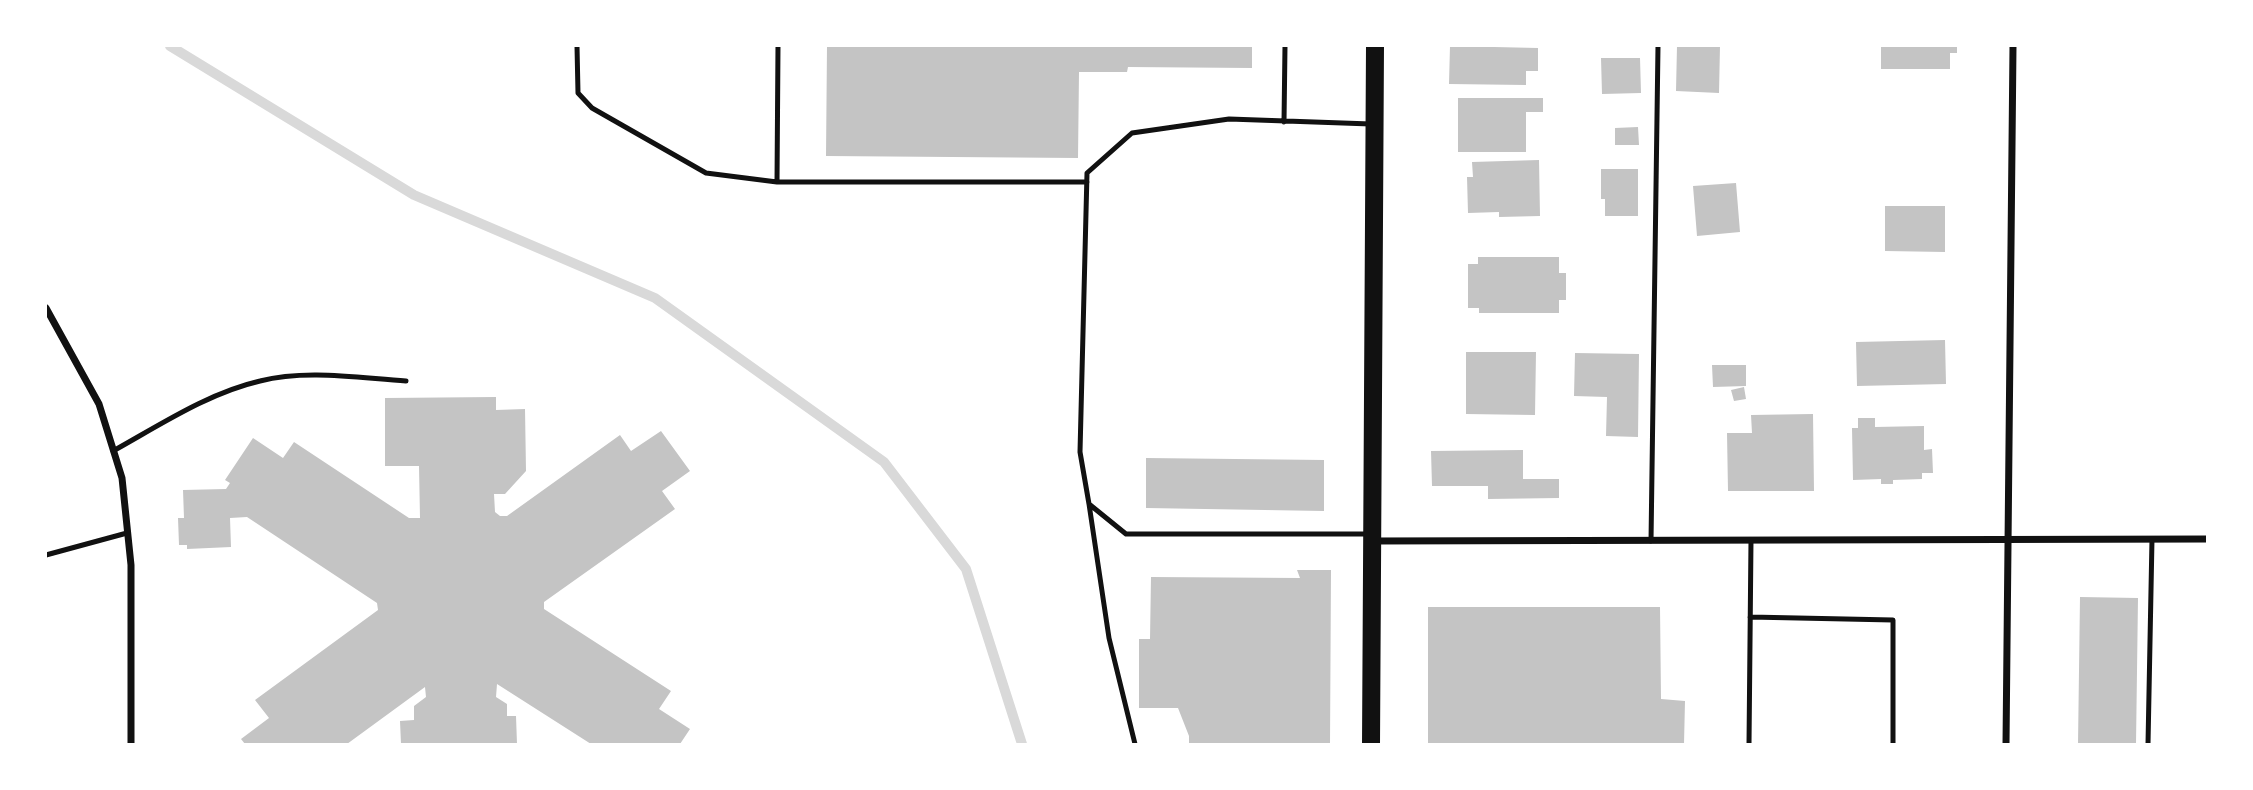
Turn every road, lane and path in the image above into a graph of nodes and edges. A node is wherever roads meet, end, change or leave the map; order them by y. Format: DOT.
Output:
graph roads {
  1 [pos="577,46"];
  2 [pos="778,46"];
  3 [pos="1285,46"];
  4 [pos="1375,46"];
  5 [pos="1658,46"];
  6 [pos="2013,46"];
  7 [pos="1284,122"];
  8 [pos="1374,124"];
  9 [pos="777,183"];
  10 [pos="1087,183"];
  11 [pos="46,308"];
  12 [pos="406,381"];
  13 [pos="113,451"];
  14 [pos="1089,504"];
  15 [pos="127,533"];
  16 [pos="1372,538"];
  17 [pos="2006,539"];
  18 [pos="2152,539"];
  19 [pos="2207,539"];
  20 [pos="1751,540"];
  21 [pos="1651,541"];
  22 [pos="46,555"];
  23 [pos="1751,617"];
  24 [pos="131,744"];
  25 [pos="1135,744"];
  26 [pos="1371,744"];
  27 [pos="1749,744"];
  28 [pos="1893,744"];
  29 [pos="2006,744"];
  30 [pos="2148,744"];
  1 -- 9 [label="lane"];
  2 -- 9 [label="lane"];
  3 -- 7 [label="lane"];
  4 -- 8 [label="main road"];
  5 -- 21 [label="lane"];
  6 -- 17 [label="street"];
  7 -- 8 [label="lane"];
  7 -- 10 [label="lane"];
  8 -- 16 [label="main road"];
  9 -- 10 [label="lane"];
  10 -- 14 [label="lane"];
  11 -- 13 [label="street"];
  12 -- 13 [label="lane"];
  13 -- 15 [label="street"];
  14 -- 16 [label="lane"];
  14 -- 25 [label="lane"];
  15 -- 22 [label="lane"];
  15 -- 24 [label="street"];
  16 -- 21 [label="street"];
  16 -- 26 [label="main road"];
  17 -- 18 [label="street"];
  17 -- 20 [label="street"];
  17 -- 29 [label="street"];
  18 -- 19 [label="street"];
  18 -- 30 [label="lane"];
  20 -- 21 [label="street"];
  20 -- 23 [label="lane"];
  23 -- 27 [label="lane"];
  23 -- 28 [label="lane"];
}
